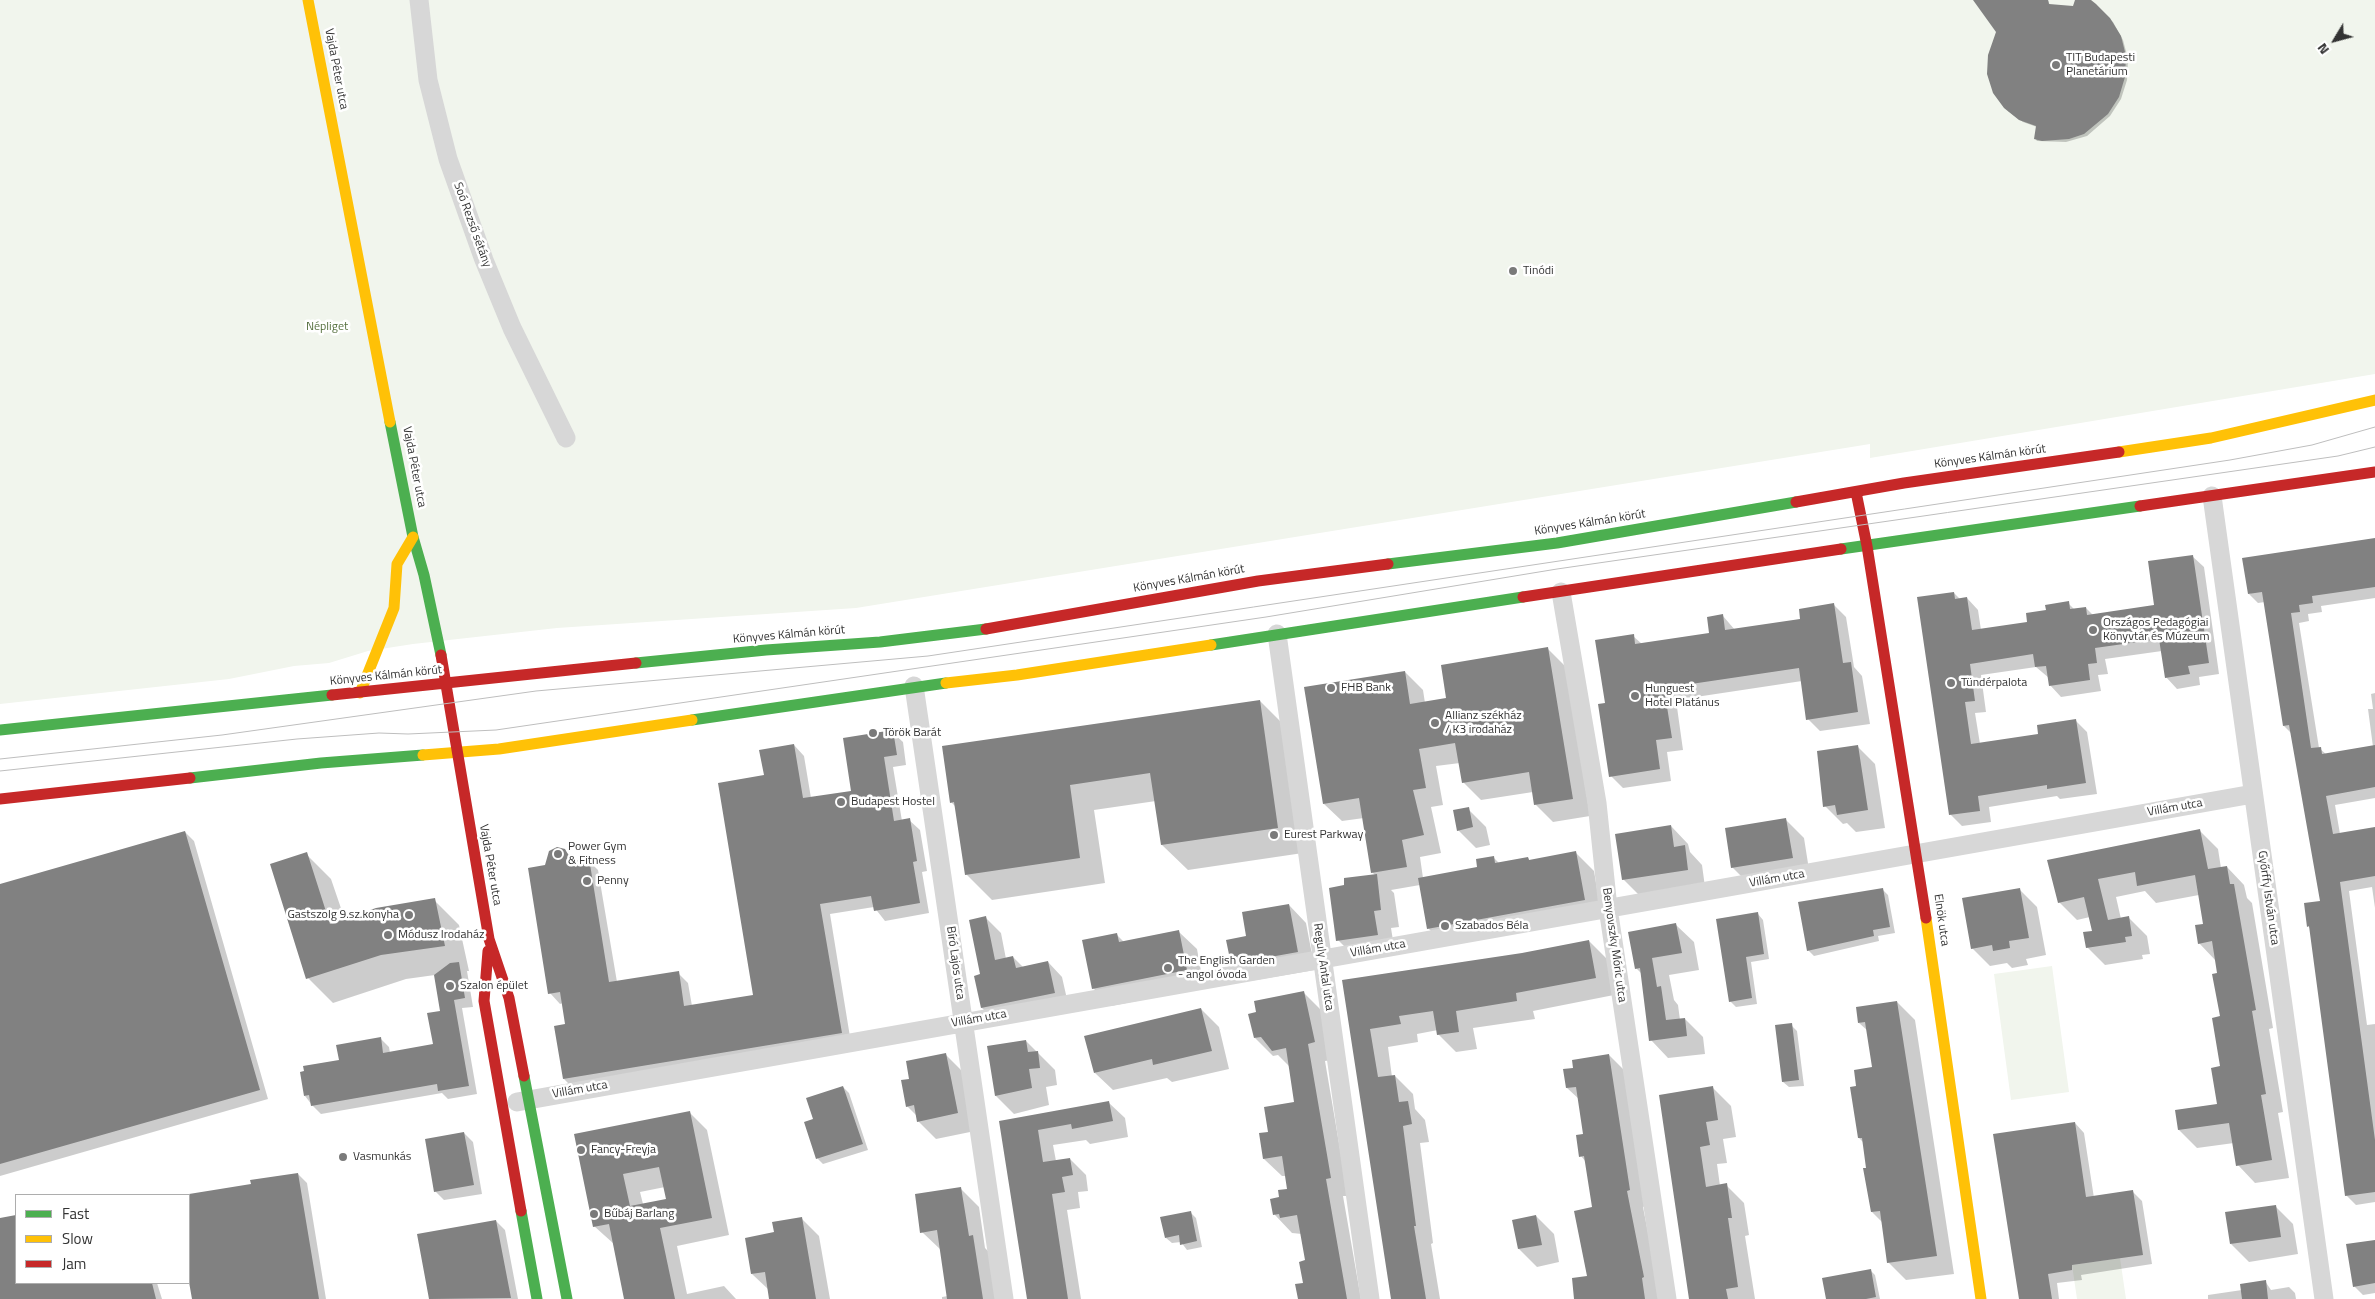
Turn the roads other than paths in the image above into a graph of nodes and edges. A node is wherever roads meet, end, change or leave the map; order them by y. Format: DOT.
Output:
graph roads {
  1 [pos="308,0"];
  2 [pos="419,0"];
  3 [pos="2375,400"];
  4 [pos="566,438"];
  5 [pos="2375,472"];
  6 [pos="1856,492"];
  7 [pos="2212,496"];
  8 [pos="413,537"];
  9 [pos="1868,546"];
  10 [pos="1561,592"];
  11 [pos="1277,634"];
  12 [pos="445,683"];
  13 [pos="914,686"];
  14 [pos="360,693"];
  15 [pos="0,730"];
  16 [pos="456,753"];
  17 [pos="2254,794"];
  18 [pos="0,799"];
  19 [pos="1917,855"];
  20 [pos="1608,908"];
  21 [pos="489,939"];
  22 [pos="1322,959"];
  23 [pos="964,1022"];
  24 [pos="528,1100"];
  25 [pos="502,1104"];
  26 [pos="537,1299"];
  27 [pos="566,1299"];
  28 [pos="1004,1299"];
  29 [pos="1370,1299"];
  30 [pos="1667,1299"];
  31 [pos="1981,1299"];
  32 [pos="2324,1299"];
  1 -- 8 [label="main road, Vajda Péter utca"];
  2 -- 4 [label="street, Soó Rezső sétány"];
  3 -- 6 [label="main road, Könyves Kálmán körút"];
  5 -- 7 [label="main road"];
  6 -- 9 [label="main road, Elnök utca"];
  6 -- 12 [label="main road, Könyves Kálmán körút"];
  7 -- 9 [label="main road"];
  7 -- 17 [label="street, Győrffy István utca"];
  8 -- 12 [label="main road, Vajda Péter utca"];
  8 -- 14 [label="main road"];
  9 -- 10 [label="main road"];
  9 -- 19 [label="main road, Elnök utca"];
  10 -- 11 [label="main road"];
  10 -- 20 [label="street, Benyovszky Móric utca"];
  11 -- 13 [label="main road"];
  11 -- 22 [label="street, Reguly Antal utca"];
  12 -- 14 [label="main road, Könyves Kálmán körút"];
  12 -- 16 [label="main road, Vajda Péter utca"];
  13 -- 16 [label="main road"];
  13 -- 23 [label="street, Bíró Lajos utca"];
  14 -- 15 [label="main road, Könyves Kálmán körút"];
  16 -- 18 [label="main road"];
  16 -- 21 [label="main road, Vajda Péter utca"];
  17 -- 19 [label="street, Villám utca"];
  17 -- 32 [label="street, Győrffy István utca"];
  19 -- 20 [label="street, Villám utca"];
  19 -- 31 [label="main road, Elnök utca"];
  20 -- 22 [label="street, Villám utca"];
  20 -- 30 [label="street, Benyovszky Móric utca"];
  21 -- 24 [label="main road, Vajda Péter utca"];
  21 -- 25 [label="main road, Vajda Péter utca"];
  22 -- 23 [label="street, Villám utca"];
  22 -- 29 [label="street, Reguly Antal utca"];
  23 -- 24 [label="street, Villám utca"];
  23 -- 28 [label="street, Bíró Lajos utca"];
  24 -- 25 [label="street, Villám utca"];
  24 -- 27 [label="main road, Vajda Péter utca"];
  25 -- 26 [label="main road, Vajda Péter utca"];
}
